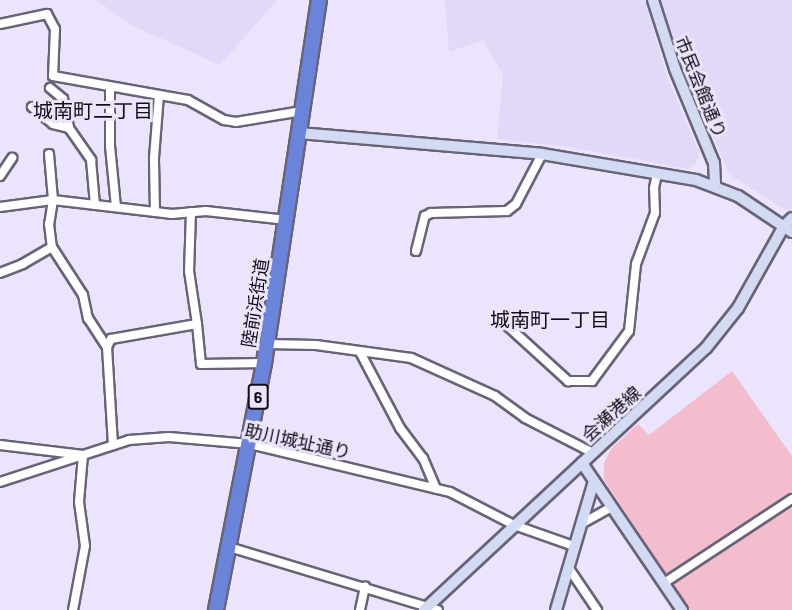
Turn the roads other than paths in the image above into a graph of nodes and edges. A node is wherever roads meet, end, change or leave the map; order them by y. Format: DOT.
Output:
graph roads {
  1 [pos="319,0"];
  2 [pos="653,0"];
  3 [pos="0,24"];
  4 [pos="110,87"];
  5 [pos="50,88"];
  6 [pos="159,95"];
  7 [pos="32,107"];
  8 [pos="302,111"];
  9 [pos="69,128"];
  10 [pos="299,134"];
  11 [pos="49,154"];
  12 [pos="542,154"];
  13 [pos="12,158"];
  14 [pos="657,174"];
  15 [pos="0,176"];
  16 [pos="715,185"];
  17 [pos="53,200"];
  18 [pos="96,205"];
  19 [pos="0,207"];
  20 [pos="116,207"];
  21 [pos="155,212"];
  22 [pos="191,212"];
  23 [pos="286,220"];
  24 [pos="789,225"];
  25 [pos="52,248"];
  26 [pos="416,251"];
  27 [pos="0,273"];
  28 [pos="501,320"];
  29 [pos="197,324"];
  30 [pos="267,344"];
  31 [pos="107,347"];
  32 [pos="360,352"];
  33 [pos="264,363"];
  34 [pos="250,444"];
  35 [pos="113,445"];
  36 [pos="0,446"];
  37 [pos="593,453"];
  38 [pos="83,455"];
  39 [pos="582,463"];
  40 [pos="594,481"];
  41 [pos="0,483"];
  42 [pos="436,488"];
  43 [pos="792,499"];
  44 [pos="612,507"];
  45 [pos="581,524"];
  46 [pos="514,525"];
  47 [pos="574,546"];
  48 [pos="229,548"];
  49 [pos="568,567"];
  50 [pos="664,583"];
  51 [pos="365,587"];
  52 [pos="430,609"];
  53 [pos="73,610"];
  54 [pos="216,610"];
  55 [pos="360,610"];
  56 [pos="555,610"];
  57 [pos="597,610"];
  58 [pos="682,610"];
  1 -- 8 [label="highway, 陸前浜街道 / 6"];
  2 -- 16 [label="street, 市民会館通り"];
  3 -- 4 [label="street"];
  4 -- 6 [label="street"];
  4 -- 20 [label="street"];
  5 -- 9 [label="street"];
  6 -- 8 [label="street"];
  6 -- 21 [label="street"];
  7 -- 9 [label="street"];
  8 -- 10 [label="highway, 陸前浜街道 / 6"];
  9 -- 18 [label="street"];
  10 -- 12 [label="street"];
  10 -- 23 [label="highway, 陸前浜街道 / 6"];
  11 -- 17 [label="street"];
  12 -- 14 [label="street"];
  12 -- 26 [label="street"];
  13 -- 15 [label="street"];
  14 -- 16 [label="street"];
  14 -- 28 [label="street"];
  16 -- 24 [label="street"];
  17 -- 18 [label="street"];
  17 -- 19 [label="street"];
  17 -- 25 [label="street"];
  18 -- 20 [label="street"];
  20 -- 21 [label="street"];
  21 -- 22 [label="street"];
  22 -- 23 [label="street"];
  22 -- 29 [label="street"];
  23 -- 30 [label="highway, 陸前浜街道 / 6"];
  24 -- 37 [label="street, 会瀬港線"];
  25 -- 27 [label="street"];
  25 -- 31 [label="street"];
  29 -- 31 [label="street"];
  29 -- 33 [label="street"];
  30 -- 32 [label="street"];
  30 -- 33 [label="highway, 陸前浜街道 / 6"];
  31 -- 35 [label="street"];
  32 -- 37 [label="street"];
  32 -- 42 [label="street"];
  33 -- 34 [label="highway, 陸前浜街道 / 6"];
  34 -- 35 [label="street, 助川城址通り"];
  34 -- 42 [label="street, 助川城址通り"];
  34 -- 48 [label="highway, 陸前浜街道 / 6"];
  35 -- 38 [label="street, 助川城址通り"];
  36 -- 38 [label="street"];
  37 -- 39 [label="street, 会瀬港線"];
  38 -- 41 [label="street, 助川城址通り"];
  38 -- 53 [label="street"];
  39 -- 40 [label="street"];
  39 -- 46 [label="street, 会瀬港線"];
  40 -- 44 [label="street"];
  40 -- 45 [label="street"];
  42 -- 46 [label="street, 助川城址通り"];
  43 -- 50 [label="street"];
  44 -- 45 [label="street"];
  44 -- 50 [label="street"];
  45 -- 47 [label="street"];
  46 -- 47 [label="street, 助川城址通り"];
  46 -- 52 [label="street, 会瀬港線"];
  47 -- 49 [label="street"];
  48 -- 51 [label="street"];
  48 -- 54 [label="highway, 陸前浜街道 / 6"];
  49 -- 56 [label="street"];
  49 -- 57 [label="street"];
  50 -- 58 [label="street"];
  51 -- 52 [label="street"];
  51 -- 55 [label="street"];
}
